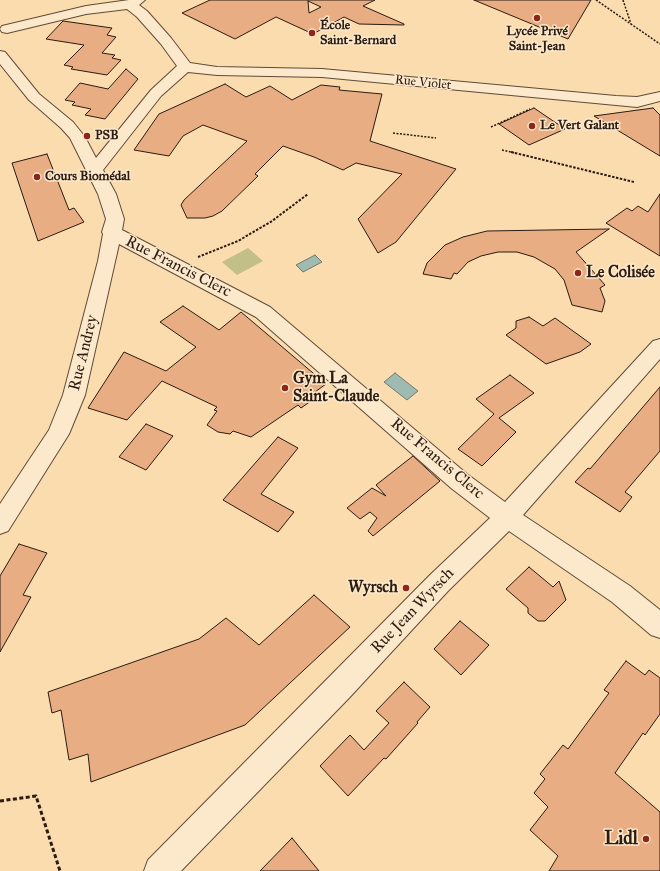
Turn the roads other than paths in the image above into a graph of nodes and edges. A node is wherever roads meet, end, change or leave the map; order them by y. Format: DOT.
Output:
graph roads {
  1 [pos="65,0"];
  2 [pos="134,2"];
  3 [pos="62,15"];
  4 [pos="2,31"];
  5 [pos="0,55"];
  6 [pos="186,67"];
  7 [pos="660,96"];
  8 [pos="95,168"];
  9 [pos="111,232"];
  10 [pos="660,346"];
  11 [pos="507,517"];
  12 [pos="0,524"];
  13 [pos="660,626"];
  14 [pos="159,871"];
  1 -- 3 [label="street"];
  2 -- 3 [label="street"];
  2 -- 6 [label="street"];
  3 -- 4 [label="street"];
  5 -- 8 [label="street, Rue Andrey"];
  6 -- 7 [label="street, Rue Violet"];
  6 -- 8 [label="street"];
  8 -- 9 [label="street, Rue Andrey"];
  9 -- 11 [label="street, Rue Francis Clerc"];
  9 -- 12 [label="street, Rue Andrey"];
  10 -- 11 [label="street, Rue Jean Wyrsch"];
  11 -- 13 [label="street, Rue Francis Clerc"];
  11 -- 14 [label="street, Rue Jean Wyrsch"];
}
